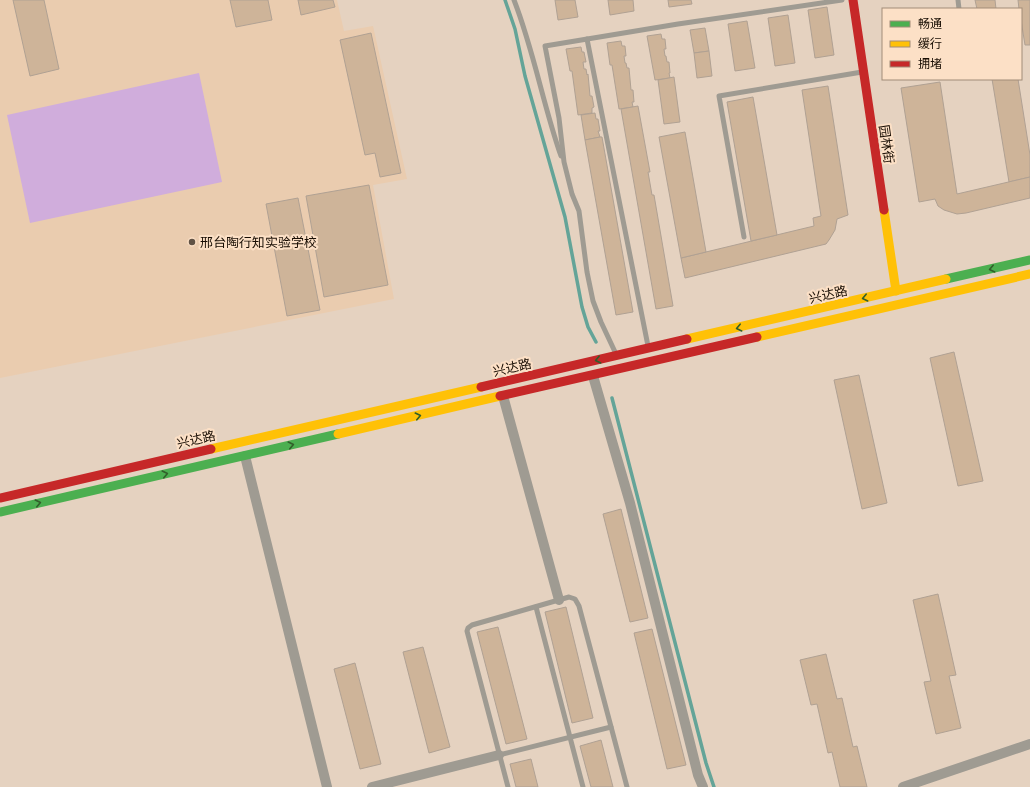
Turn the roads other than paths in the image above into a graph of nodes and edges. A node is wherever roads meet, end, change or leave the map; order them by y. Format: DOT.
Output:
graph roads {
  1 [pos="514,0"];
  2 [pos="842,0"];
  3 [pos="852,0"];
  4 [pos="587,39"];
  5 [pos="863,72"];
  6 [pos="566,168"];
  7 [pos="744,237"];
  8 [pos="1030,260"];
  9 [pos="1030,274"];
  10 [pos="896,291"];
  11 [pos="649,348"];
  12 [pos="617,356"];
  13 [pos="593,376"];
  14 [pos="503,396"];
  15 [pos="245,456"];
  16 [pos="0,498"];
  17 [pos="0,512"];
  18 [pos="559,600"];
  19 [pos="536,607"];
  20 [pos="611,727"];
  21 [pos="570,737"];
  22 [pos="1030,744"];
  23 [pos="499,756"];
  24 [pos="327,787"];
  25 [pos="372,787"];
  26 [pos="508,787"];
  27 [pos="584,787"];
  28 [pos="627,787"];
  29 [pos="703,787"];
  30 [pos="903,787"];
  1 -- 6 [label="lane"];
  2 -- 4 [label="lane"];
  3 -- 5 [label="main road, 园林街"];
  4 -- 6 [label="lane"];
  4 -- 11 [label="lane"];
  5 -- 7 [label="lane"];
  5 -- 10 [label="main road, 园林街"];
  6 -- 12 [label="lane"];
  8 -- 10 [label="main road, 兴达路, one-way"];
  9 -- 13 [label="main road, 兴达路"];
  10 -- 11 [label="main road, 兴达路, one-way"];
  11 -- 12 [label="main road, 兴达路"];
  12 -- 16 [label="main road, 兴达路, one-way"];
  13 -- 14 [label="main road, 兴达路"];
  13 -- 29 [label="street"];
  15 -- 14 [label="main road, 兴达路, one-way"];
  14 -- 18 [label="street"];
  17 -- 15 [label="main road, 兴达路, one-way"];
  15 -- 24 [label="street"];
  18 -- 19 [label="lane"];
  18 -- 20 [label="lane"];
  19 -- 21 [label="lane"];
  19 -- 23 [label="lane"];
  20 -- 21 [label="lane"];
  20 -- 28 [label="lane"];
  21 -- 23 [label="lane"];
  21 -- 27 [label="lane"];
  22 -- 30 [label="street"];
  23 -- 25 [label="street"];
  23 -- 26 [label="lane"];
}
